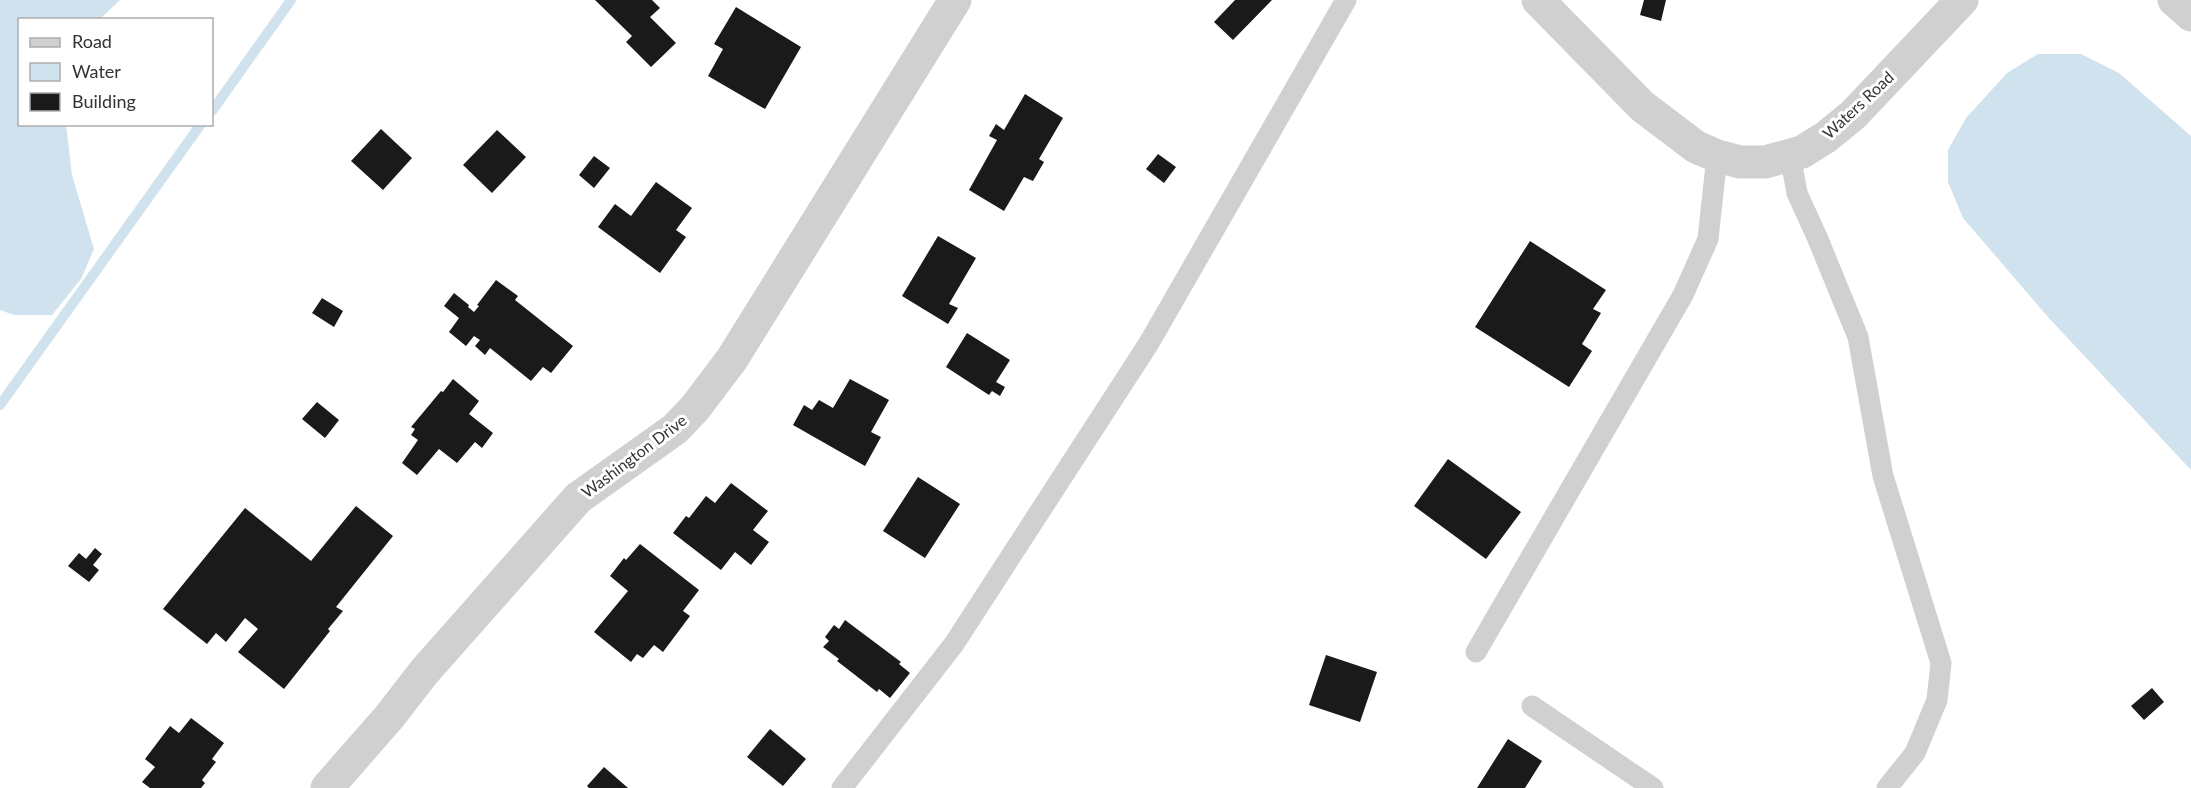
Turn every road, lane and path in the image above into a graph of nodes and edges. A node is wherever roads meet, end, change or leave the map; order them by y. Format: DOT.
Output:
graph roads {
  1 [pos="955,0"];
  2 [pos="1346,0"];
  3 [pos="1538,0"];
  4 [pos="1962,0"];
  5 [pos="2174,0"];
  6 [pos="2191,15"];
  7 [pos="1790,155"];
  8 [pos="1717,156"];
  9 [pos="1476,652"];
  10 [pos="1532,706"];
  11 [pos="327,788"];
  12 [pos="842,788"];
  13 [pos="1653,788"];
  14 [pos="1887,788"];
  1 -- 11 [label="street, Washington Drive"];
  2 -- 12 [label="lane"];
  3 -- 8 [label="street, Waters Road"];
  4 -- 7 [label="street, Waters Road"];
  5 -- 6 [label="street"];
  7 -- 8 [label="street, Waters Road"];
  7 -- 14 [label="lane"];
  8 -- 9 [label="lane"];
  10 -- 13 [label="lane"];
}
